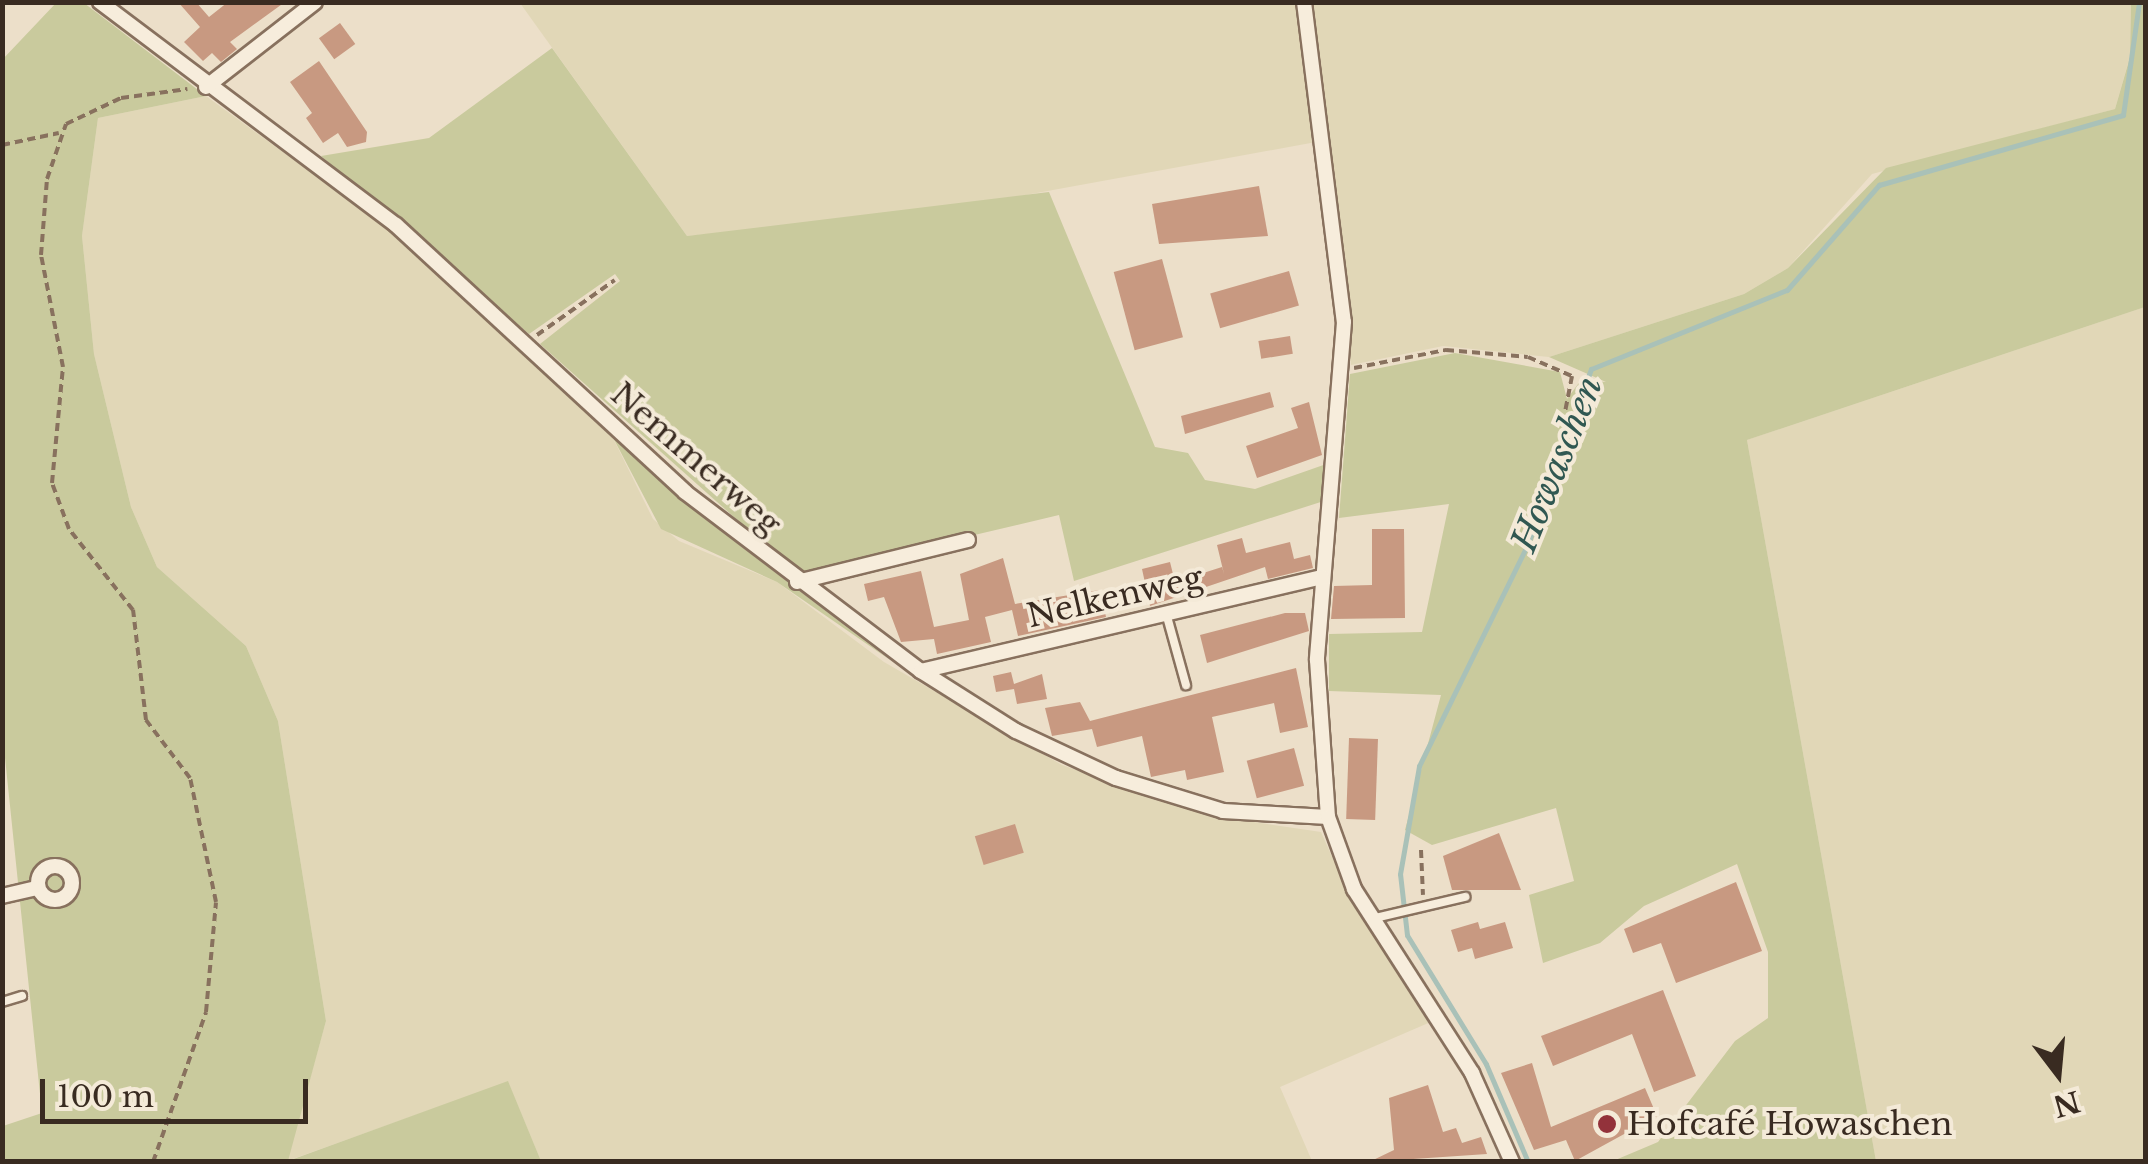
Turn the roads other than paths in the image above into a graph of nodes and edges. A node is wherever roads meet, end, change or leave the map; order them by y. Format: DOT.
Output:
graph roads {
  1 [pos="100,2"];
  2 [pos="315,2"];
  3 [pos="1304,2"];
  4 [pos="206,87"];
  5 [pos="968,540"];
  6 [pos="1322,577"];
  7 [pos="797,582"];
  8 [pos="1166,614"];
  9 [pos="920,670"];
  10 [pos="1186,685"];
  11 [pos="1328,817"];
  12 [pos="37,888"];
  13 [pos="2,896"];
  14 [pos="1465,897"];
  15 [pos="1371,920"];
  16 [pos="22,996"];
  17 [pos="2,1002"];
  18 [pos="1512,1162"];
  1 -- 4 [label="street, Nemmerweg"];
  2 -- 4 [label="street"];
  3 -- 6 [label="street"];
  4 -- 7 [label="street, Nemmerweg"];
  5 -- 7 [label="street"];
  6 -- 8 [label="street, Nelkenweg"];
  6 -- 11 [label="street"];
  7 -- 9 [label="street, Nemmerweg"];
  8 -- 9 [label="street, Nelkenweg"];
  8 -- 10 [label="lane"];
  9 -- 11 [label="street, Nemmerweg"];
  11 -- 15 [label="street"];
  12 -- 13 [label="street"];
  14 -- 15 [label="lane"];
  15 -- 18 [label="street"];
  16 -- 17 [label="lane"];
}
